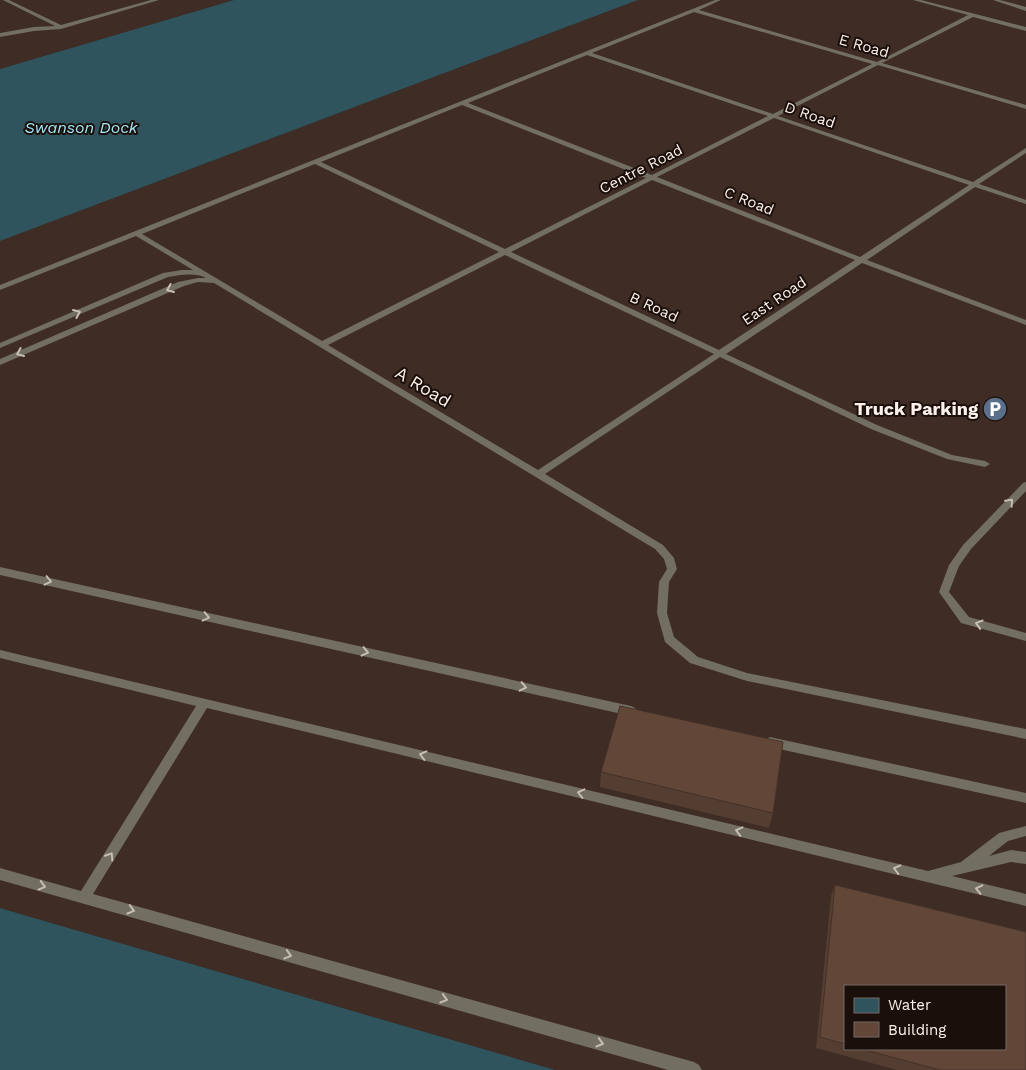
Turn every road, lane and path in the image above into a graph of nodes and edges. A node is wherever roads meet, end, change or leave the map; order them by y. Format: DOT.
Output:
graph roads {
  1 [pos="5,0"];
  2 [pos="157,0"];
  3 [pos="719,0"];
  4 [pos="915,0"];
  5 [pos="995,0"];
  6 [pos="1026,9"];
  7 [pos="694,10"];
  8 [pos="973,15"];
  9 [pos="61,27"];
  10 [pos="1026,29"];
  11 [pos="0,35"];
  12 [pos="586,53"];
  13 [pos="878,63"];
  14 [pos="463,102"];
  15 [pos="1026,107"];
  16 [pos="773,116"];
  17 [pos="1026,150"];
  18 [pos="316,162"];
  19 [pos="652,178"];
  20 [pos="975,184"];
  21 [pos="1026,202"];
  22 [pos="136,233"];
  23 [pos="505,252"];
  24 [pos="861,260"];
  25 [pos="202,273"];
  26 [pos="216,282"];
  27 [pos="0,288"];
  28 [pos="1026,323"];
  29 [pos="321,345"];
  30 [pos="0,346"];
  31 [pos="720,354"];
  32 [pos="0,362"];
  33 [pos="985,464"];
  34 [pos="538,475"];
  35 [pos="1026,485"];
  36 [pos="0,571"];
  37 [pos="1026,637"];
  38 [pos="0,654"];
  39 [pos="204,702"];
  40 [pos="647,715"];
  41 [pos="1026,734"];
  42 [pos="763,741"];
  43 [pos="1026,798"];
  44 [pos="1026,831"];
  45 [pos="1026,858"];
  46 [pos="965,868"];
  47 [pos="0,874"];
  48 [pos="928,877"];
  49 [pos="84,897"];
  50 [pos="1026,900"];
  51 [pos="694,1070"];
  1 -- 9 [label="lane"];
  2 -- 9 [label="lane"];
  3 -- 7 [label="lane"];
  4 -- 8 [label="lane"];
  5 -- 6 [label="lane"];
  7 -- 12 [label="lane"];
  7 -- 13 [label="lane, E Road"];
  8 -- 10 [label="lane"];
  8 -- 13 [label="lane, Centre Road"];
  9 -- 11 [label="lane"];
  12 -- 14 [label="lane"];
  12 -- 16 [label="lane, D Road"];
  13 -- 15 [label="lane, E Road"];
  13 -- 16 [label="lane, Centre Road"];
  14 -- 18 [label="lane"];
  14 -- 19 [label="lane, C Road"];
  16 -- 19 [label="lane, Centre Road"];
  16 -- 20 [label="lane, D Road"];
  17 -- 20 [label="lane, East Road"];
  18 -- 22 [label="lane"];
  18 -- 23 [label="lane, B Road"];
  19 -- 23 [label="lane, Centre Road"];
  19 -- 24 [label="lane, C Road"];
  20 -- 21 [label="lane, D Road"];
  20 -- 24 [label="lane, East Road"];
  22 -- 25 [label="lane, A Road"];
  22 -- 27 [label="lane"];
  23 -- 29 [label="lane, Centre Road"];
  23 -- 31 [label="lane, B Road"];
  24 -- 28 [label="lane, C Road"];
  24 -- 31 [label="lane, East Road"];
  25 -- 26 [label="lane, A Road"];
  30 -- 25 [label="lane, one-way"];
  26 -- 29 [label="lane, A Road"];
  26 -- 32 [label="lane, one-way"];
  29 -- 34 [label="lane, A Road"];
  31 -- 33 [label="lane, B Road"];
  31 -- 34 [label="lane, East Road"];
  34 -- 41 [label="lane, A Road"];
  37 -- 35 [label="lane, one-way"];
  36 -- 40 [label="lane, one-way"];
  38 -- 39 [label="lane"];
  48 -- 39 [label="lane, one-way"];
  49 -- 39 [label="lane, one-way"];
  42 -- 43 [label="lane"];
  44 -- 46 [label="lane"];
  45 -- 46 [label="lane"];
  46 -- 48 [label="lane"];
  47 -- 49 [label="lane, one-way"];
  50 -- 48 [label="lane, one-way"];
  49 -- 51 [label="lane, one-way"];
}
